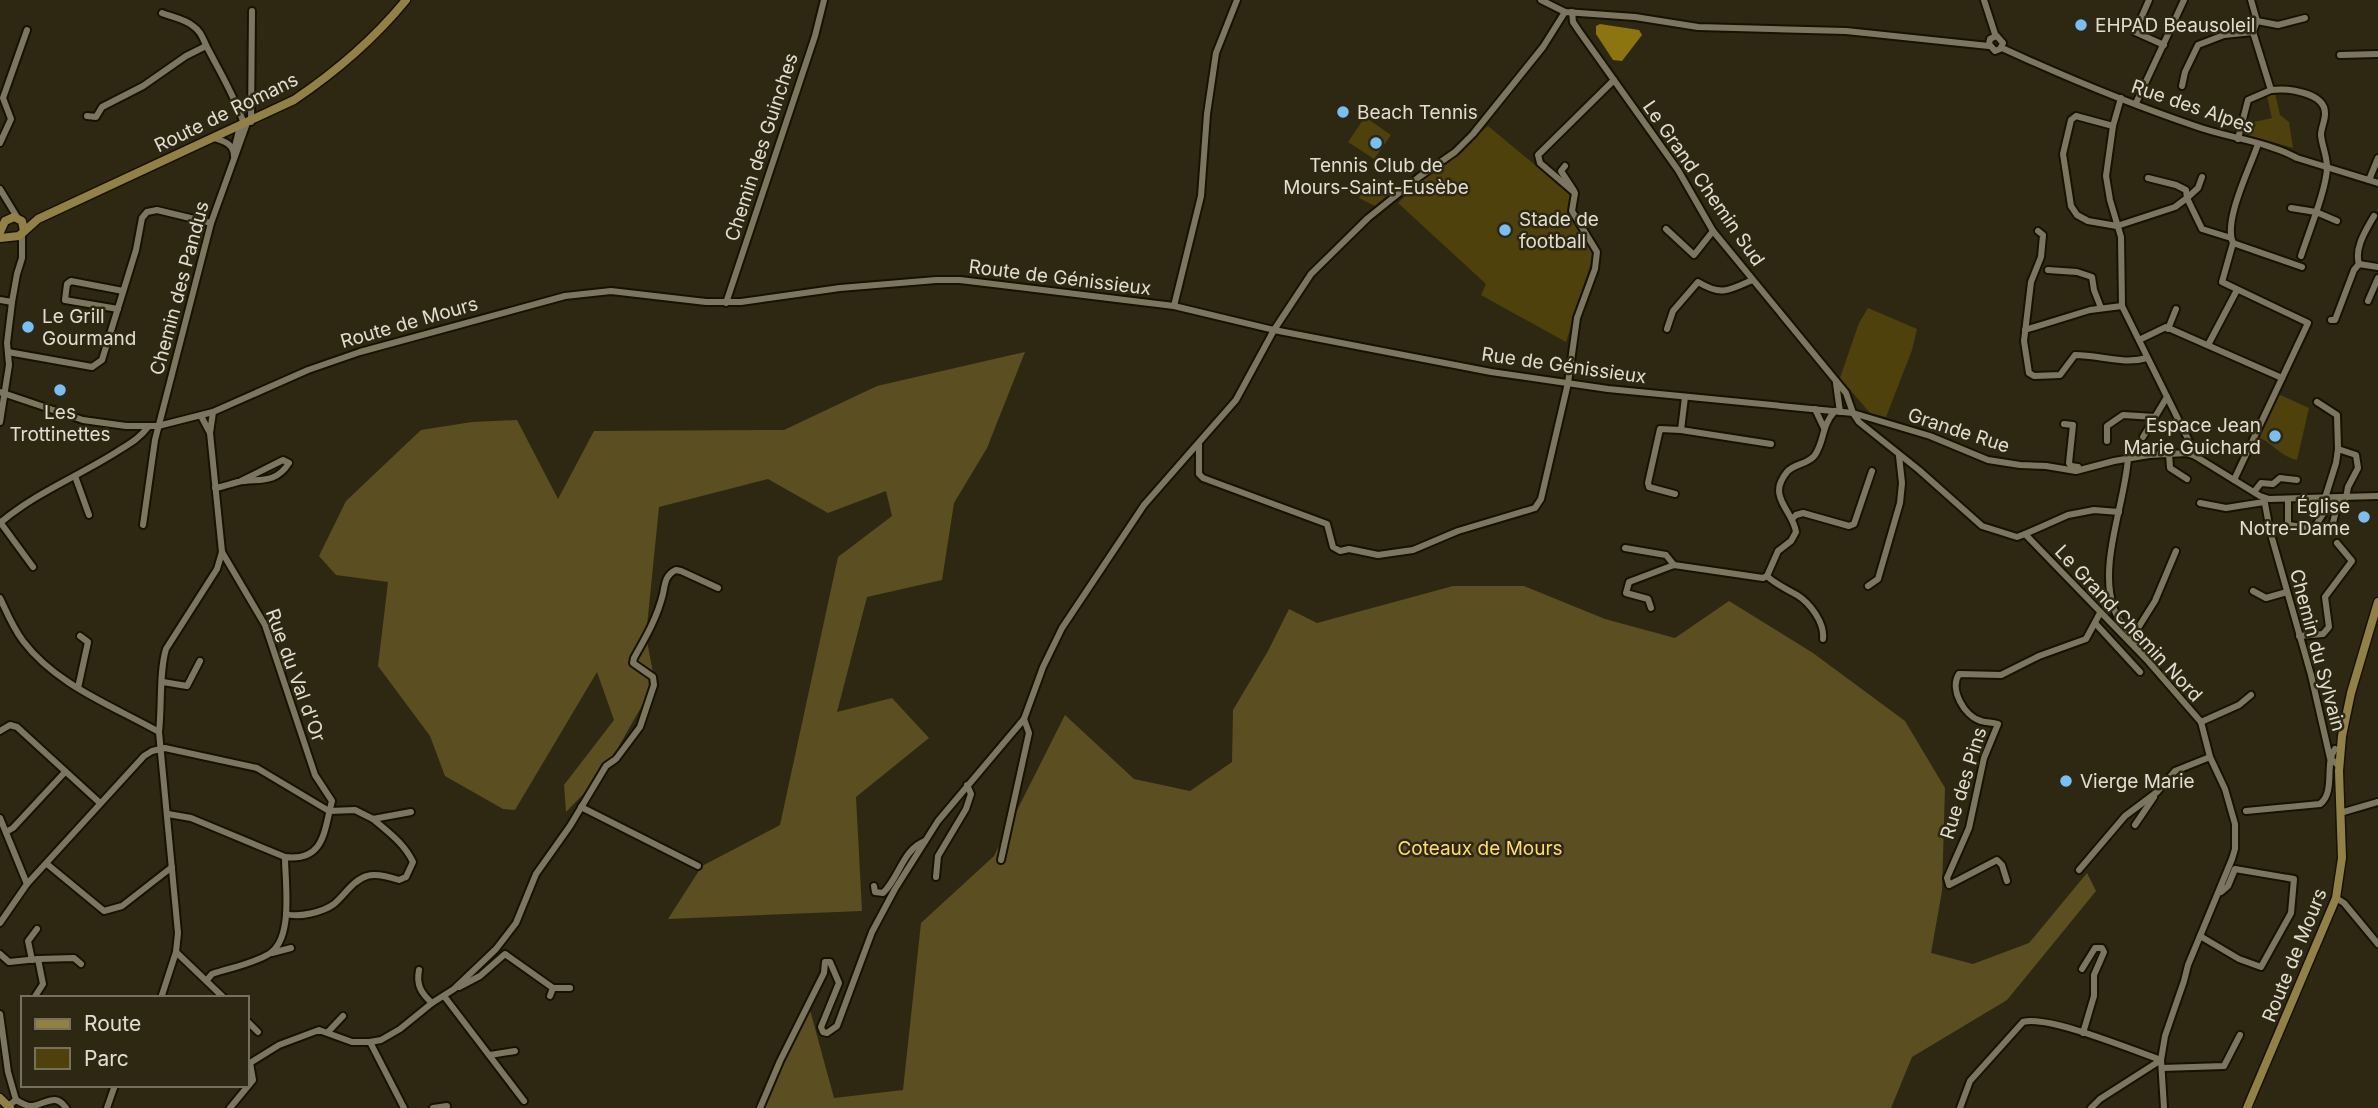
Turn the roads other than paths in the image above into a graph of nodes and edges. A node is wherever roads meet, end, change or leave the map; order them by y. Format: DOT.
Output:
graph roads {
  1 [pos="406,0"];
  2 [pos="824,0"];
  3 [pos="1237,0"];
  4 [pos="1984,0"];
  5 [pos="2150,0"];
  6 [pos="2184,0"];
  7 [pos="2251,0"];
  8 [pos="1548,2"];
  9 [pos="252,11"];
  10 [pos="1572,12"];
  11 [pos="162,13"];
  12 [pos="2305,18"];
  13 [pos="2257,21"];
  14 [pos="27,30"];
  15 [pos="2253,32"];
  16 [pos="1996,37"];
  17 [pos="2164,45"];
  18 [pos="206,46"];
  19 [pos="1989,46"];
  20 [pos="2002,48"];
  21 [pos="2378,54"];
  22 [pos="2340,55"];
  23 [pos="1614,80"];
  24 [pos="2182,86"];
  25 [pos="251,90"];
  26 [pos="2272,90"];
  27 [pos="234,95"];
  28 [pos="2121,98"];
  29 [pos="2136,103"];
  30 [pos="87,116"];
  31 [pos="245,124"];
  32 [pos="2113,126"];
  33 [pos="214,138"];
  34 [pos="2238,139"];
  35 [pos="0,144"];
  36 [pos="2258,144"];
  37 [pos="234,154"];
  38 [pos="2378,158"];
  39 [pos="1565,166"];
  40 [pos="2327,166"];
  41 [pos="2202,177"];
  42 [pos="2148,178"];
  43 [pos="2369,180"];
  44 [pos="2378,183"];
  45 [pos="0,189"];
  46 [pos="1575,193"];
  47 [pos="2187,198"];
  48 [pos="7,199"];
  49 [pos="2291,208"];
  50 [pos="2316,212"];
  51 [pos="2374,216"];
  52 [pos="19,218"];
  53 [pos="38,219"];
  54 [pos="2337,221"];
  55 [pos="211,223"];
  56 [pos="2117,226"];
  57 [pos="3,227"];
  58 [pos="1666,229"];
  59 [pos="1713,231"];
  60 [pos="2038,231"];
  61 [pos="23,232"];
  62 [pos="7,237"];
  63 [pos="2232,241"];
  64 [pos="2301,256"];
  65 [pos="22,258"];
  66 [pos="2359,264"];
  67 [pos="2302,267"];
  68 [pos="2378,267"];
  69 [pos="2048,270"];
  70 [pos="2378,278"];
  71 [pos="1752,280"];
  72 [pos="840,288"];
  73 [pos="2238,290"];
  74 [pos="123,291"];
  75 [pos="0,300"];
  76 [pos="2368,301"];
  77 [pos="12,302"];
  78 [pos="726,303"];
  79 [pos="1174,306"];
  80 [pos="2122,306"];
  81 [pos="2101,308"];
  82 [pos="118,309"];
  83 [pos="2176,309"];
  84 [pos="2331,320"];
  85 [pos="1667,329"];
  86 [pos="2168,329"];
  87 [pos="1274,330"];
  88 [pos="2025,330"];
  89 [pos="2139,340"];
  90 [pos="4,342"];
  91 [pos="2208,345"];
  92 [pos="8,352"];
  93 [pos="2147,358"];
  94 [pos="2282,378"];
  95 [pos="1836,381"];
  96 [pos="1568,383"];
  97 [pos="2,393"];
  98 [pos="1685,397"];
  99 [pos="2167,397"];
  100 [pos="2318,402"];
  101 [pos="1815,409"];
  102 [pos="213,412"];
  103 [pos="1838,412"];
  104 [pos="1853,413"];
  105 [pos="201,416"];
  106 [pos="2155,417"];
  107 [pos="0,420"];
  108 [pos="2064,424"];
  109 [pos="158,426"];
  110 [pos="148,427"];
  111 [pos="1824,428"];
  112 [pos="1681,430"];
  113 [pos="210,432"];
  114 [pos="2143,437"];
  115 [pos="2107,441"];
  116 [pos="1199,444"];
  117 [pos="1771,444"];
  118 [pos="2338,449"];
  119 [pos="2169,454"];
  120 [pos="2190,454"];
  121 [pos="1899,456"];
  122 [pos="2129,458"];
  123 [pos="2086,468"];
  124 [pos="1872,471"];
  125 [pos="75,476"];
  126 [pos="2187,479"];
  127 [pos="2234,480"];
  128 [pos="2297,480"];
  129 [pos="242,481"];
  130 [pos="215,488"];
  131 [pos="2254,492"];
  132 [pos="1675,494"];
  133 [pos="2378,496"];
  134 [pos="2325,498"];
  135 [pos="2343,498"];
  136 [pos="2288,499"];
  137 [pos="2264,500"];
  138 [pos="2200,503"];
  139 [pos="2119,512"];
  140 [pos="89,515"];
  141 [pos="1792,519"];
  142 [pos="0,522"];
  143 [pos="2333,523"];
  144 [pos="143,525"];
  145 [pos="2288,525"];
  146 [pos="2270,531"];
  147 [pos="2025,534"];
  148 [pos="2337,543"];
  149 [pos="1625,548"];
  150 [pos="2176,551"];
  151 [pos="222,552"];
  152 [pos="1674,565"];
  153 [pos="33,567"];
  154 [pos="1768,576"];
  155 [pos="1868,586"];
  156 [pos="719,588"];
  157 [pos="2253,591"];
  158 [pos="2287,592"];
  159 [pos="0,598"];
  160 [pos="2378,602"];
  161 [pos="1651,608"];
  162 [pos="2100,613"];
  163 [pos="2095,623"];
  164 [pos="79,636"];
  165 [pos="2133,636"];
  166 [pos="2299,636"];
  167 [pos="1823,639"];
  168 [pos="2145,658"];
  169 [pos="200,661"];
  170 [pos="2140,672"];
  171 [pos="163,682"];
  172 [pos="78,688"];
  173 [pos="2251,695"];
  174 [pos="1024,719"];
  175 [pos="2201,722"];
  176 [pos="0,731"];
  177 [pos="159,732"];
  178 [pos="2327,747"];
  179 [pos="2338,748"];
  180 [pos="161,749"];
  181 [pos="2210,757"];
  182 [pos="2330,758"];
  183 [pos="2336,770"];
  184 [pos="65,772"];
  185 [pos="967,785"];
  186 [pos="2157,792"];
  187 [pos="2378,802"];
  188 [pos="100,803"];
  189 [pos="581,807"];
  190 [pos="329,811"];
  191 [pos="2246,811"];
  192 [pos="411,812"];
  193 [pos="2340,813"];
  194 [pos="168,814"];
  195 [pos="0,818"];
  196 [pos="373,819"];
  197 [pos="2135,825"];
  198 [pos="6,832"];
  199 [pos="925,841"];
  200 [pos="285,857"];
  201 [pos="1001,860"];
  202 [pos="47,864"];
  203 [pos="698,866"];
  204 [pos="172,867"];
  205 [pos="2079,870"];
  206 [pos="936,877"];
  207 [pos="2007,881"];
  208 [pos="27,884"];
  209 [pos="874,886"];
  210 [pos="2220,892"];
  211 [pos="2336,898"];
  212 [pos="286,914"];
  213 [pos="0,923"];
  214 [pos="37,929"];
  215 [pos="2200,936"];
  216 [pos="2378,944"];
  217 [pos="291,948"];
  218 [pos="176,952"];
  219 [pos="0,954"];
  220 [pos="271,954"];
  221 [pos="35,960"];
  222 [pos="81,964"];
  223 [pos="2082,969"];
  224 [pos="419,970"];
  225 [pos="207,980"];
  226 [pos="570,988"];
  227 [pos="454,989"];
  228 [pos="35,996"];
  229 [pos="162,996"];
  230 [pos="222,996"];
  231 [pos="444,996"];
  232 [pos="432,1003"];
  233 [pos="0,1014"];
  234 [pos="343,1016"];
  235 [pos="248,1022"];
  236 [pos="258,1032"];
  237 [pos="328,1032"];
  238 [pos="2083,1033"];
  239 [pos="2239,1035"];
  240 [pos="370,1042"];
  241 [pos="515,1051"];
  242 [pos="490,1055"];
  243 [pos="2161,1059"];
  244 [pos="248,1063"];
  245 [pos="2162,1068"];
  246 [pos="248,1086"];
  247 [pos="114,1087"];
  248 [pos="247,1087"];
  249 [pos="0,1098"];
  250 [pos="524,1101"];
  251 [pos="12,1105"];
  252 [pos="447,1106"];
  253 [pos="66,1108"];
  254 [pos="107,1108"];
  255 [pos="230,1108"];
  256 [pos="404,1108"];
  257 [pos="433,1108"];
  258 [pos="760,1108"];
  259 [pos="1960,1108"];
  260 [pos="2091,1108"];
  261 [pos="2164,1108"];
  262 [pos="2247,1108"];
  1 -- 31 [label="main road, Route de Romans"];
  2 -- 78 [label="street, Chemin des Guinches"];
  3 -- 79 [label="street"];
  4 -- 16 [label="street"];
  5 -- 17 [label="street"];
  6 -- 17 [label="street"];
  7 -- 13 [label="street"];
  8 -- 10 [label="street"];
  9 -- 25 [label="street, Chemin des Pandus"];
  10 -- 19 [label="street"];
  10 -- 23 [label="street, Le Grand Chemin Sud"];
  10 -- 87 [label="street"];
  11 -- 18 [label="street"];
  12 -- 13 [label="street"];
  13 -- 15 [label="street"];
  14 -- 35 [label="street"];
  15 -- 24 [label="street"];
  15 -- 26 [label="street"];
  16 -- 19 [label="street"];
  16 -- 20 [label="street"];
  17 -- 29 [label="street"];
  18 -- 27 [label="street"];
  18 -- 30 [label="street"];
  19 -- 20 [label="street"];
  20 -- 28 [label="street, Rue des Alpes"];
  21 -- 22 [label="street"];
  23 -- 46 [label="street"];
  23 -- 59 [label="street, Le Grand Chemin Sud"];
  25 -- 27 [label="street"];
  25 -- 31 [label="street, Chemin des Pandus"];
  26 -- 34 [label="street"];
  26 -- 40 [label="street"];
  27 -- 31 [label="street"];
  28 -- 29 [label="street, Rue des Alpes"];
  28 -- 32 [label="street"];
  29 -- 34 [label="street, Rue des Alpes"];
  31 -- 33 [label="main road, Route de Romans"];
  31 -- 37 [label="street, Chemin des Pandus"];
  32 -- 56 [label="street"];
  32 -- 56 [label="street"];
  33 -- 37 [label="street"];
  33 -- 53 [label="main road, Route de Romans"];
  34 -- 36 [label="street, Rue des Alpes"];
  36 -- 40 [label="street, Rue des Alpes"];
  36 -- 63 [label="street"];
  37 -- 55 [label="street, Chemin des Pandus"];
  38 -- 43 [label="street"];
  39 -- 46 [label="street"];
  40 -- 43 [label="street, Rue des Alpes"];
  40 -- 50 [label="street"];
  41 -- 47 [label="street"];
  42 -- 47 [label="street"];
  43 -- 44 [label="street, Rue des Alpes"];
  45 -- 48 [label="street"];
  46 -- 96 [label="street"];
  47 -- 56 [label="street"];
  47 -- 63 [label="street"];
  48 -- 52 [label="street"];
  48 -- 57 [label="street"];
  49 -- 50 [label="street"];
  50 -- 54 [label="street"];
  50 -- 64 [label="street"];
  51 -- 66 [label="street"];
  52 -- 53 [label="main road, Route de Romans"];
  52 -- 57 [label="main road, Route de Romans"];
  52 -- 61 [label="main road"];
  53 -- 61 [label="main road, Route de Romans"];
  55 -- 74 [label="street"];
  55 -- 109 [label="street, Chemin des Pandus"];
  56 -- 80 [label="street"];
  57 -- 62 [label="main road"];
  58 -- 59 [label="street"];
  59 -- 71 [label="street, Le Grand Chemin Sud"];
  60 -- 88 [label="street"];
  61 -- 62 [label="main road"];
  61 -- 65 [label="street"];
  62 -- 65 [label="street"];
  63 -- 67 [label="street"];
  63 -- 73 [label="street"];
  65 -- 77 [label="street"];
  66 -- 68 [label="street"];
  66 -- 84 [label="street"];
  69 -- 81 [label="street"];
  70 -- 76 [label="street"];
  71 -- 85 [label="street"];
  71 -- 95 [label="street, Le Grand Chemin Sud"];
  72 -- 78 [label="street, Route de Mours"];
  72 -- 79 [label="street, Route de Génissieux"];
  73 -- 91 [label="street"];
  73 -- 94 [label="street"];
  74 -- 82 [label="street"];
  74 -- 82 [label="street"];
  75 -- 77 [label="street"];
  77 -- 90 [label="street"];
  78 -- 102 [label="street, Route de Mours"];
  79 -- 87 [label="street, Route de Génissieux"];
  80 -- 81 [label="street"];
  80 -- 89 [label="street"];
  81 -- 88 [label="street"];
  82 -- 92 [label="street"];
  83 -- 86 [label="street"];
  86 -- 89 [label="street"];
  86 -- 91 [label="street"];
  87 -- 96 [label="street, Rue de Génissieux"];
  87 -- 116 [label="street"];
  88 -- 93 [label="street"];
  89 -- 93 [label="street"];
  90 -- 92 [label="street"];
  91 -- 94 [label="street"];
  92 -- 97 [label="street"];
  93 -- 99 [label="street"];
  94 -- 127 [label="street"];
  95 -- 103 [label="street"];
  95 -- 104 [label="street, Le Grand Chemin Sud"];
  96 -- 98 [label="street, Rue de Génissieux"];
  96 -- 116 [label="street"];
  97 -- 107 [label="street"];
  97 -- 110 [label="street, Route de Mours"];
  98 -- 101 [label="street, Rue de Génissieux"];
  98 -- 112 [label="street"];
  99 -- 106 [label="street"];
  99 -- 120 [label="street"];
  100 -- 118 [label="street"];
  101 -- 103 [label="street, Rue de Génissieux"];
  101 -- 111 [label="street"];
  102 -- 105 [label="street, Route de Mours"];
  102 -- 113 [label="street"];
  103 -- 104 [label="street, Rue de Génissieux"];
  103 -- 111 [label="street"];
  104 -- 121 [label="street"];
  104 -- 123 [label="street, Grande Rue"];
  105 -- 109 [label="street, Route de Mours"];
  105 -- 113 [label="street"];
  106 -- 114 [label="street"];
  106 -- 115 [label="street"];
  108 -- 123 [label="street"];
  109 -- 110 [label="street, Route de Mours"];
  109 -- 144 [label="street, Chemin des Pandus"];
  110 -- 125 [label="street"];
  111 -- 141 [label="street"];
  112 -- 117 [label="street"];
  112 -- 132 [label="street"];
  113 -- 130 [label="street"];
  116 -- 174 [label="street"];
  118 -- 134 [label="street"];
  118 -- 135 [label="street"];
  119 -- 120 [label="street, Grande Rue"];
  119 -- 122 [label="street, Grande Rue"];
  119 -- 126 [label="street"];
  120 -- 127 [label="street"];
  121 -- 147 [label="street"];
  121 -- 155 [label="street"];
  122 -- 123 [label="street, Grande Rue"];
  122 -- 139 [label="street"];
  124 -- 141 [label="street"];
  125 -- 140 [label="street"];
  125 -- 142 [label="street"];
  127 -- 131 [label="street"];
  128 -- 131 [label="street"];
  129 -- 129 [label="street"];
  129 -- 130 [label="street"];
  130 -- 151 [label="street"];
  131 -- 137 [label="street"];
  133 -- 135 [label="street"];
  134 -- 135 [label="street"];
  134 -- 136 [label="street"];
  134 -- 145 [label="street"];
  135 -- 143 [label="street"];
  136 -- 137 [label="street"];
  136 -- 145 [label="street"];
  137 -- 138 [label="street"];
  137 -- 146 [label="street, Chemin du Sylvain"];
  139 -- 147 [label="street"];
  139 -- 165 [label="street"];
  141 -- 154 [label="street"];
  142 -- 153 [label="street"];
  145 -- 146 [label="street"];
  146 -- 158 [label="street, Chemin du Sylvain"];
  147 -- 162 [label="street, Le Grand Chemin Nord"];
  148 -- 166 [label="street"];
  149 -- 152 [label="street"];
  150 -- 165 [label="street"];
  151 -- 171 [label="street"];
  151 -- 190 [label="street, Rue du Val d'Or"];
  152 -- 154 [label="street"];
  152 -- 161 [label="street"];
  154 -- 167 [label="street"];
  156 -- 189 [label="street"];
  157 -- 158 [label="street"];
  158 -- 166 [label="street, Chemin du Sylvain"];
  159 -- 172 [label="street"];
  160 -- 179 [label="main road, Route de Mours"];
  162 -- 163 [label="street, Rue des Pins"];
  162 -- 168 [label="street, Le Grand Chemin Nord"];
  163 -- 170 [label="street"];
  163 -- 207 [label="street, Rue des Pins"];
  164 -- 172 [label="street"];
  165 -- 168 [label="street"];
  166 -- 178 [label="street, Chemin du Sylvain"];
  168 -- 175 [label="street, Le Grand Chemin Nord"];
  169 -- 171 [label="street"];
  171 -- 177 [label="street"];
  172 -- 177 [label="street"];
  173 -- 175 [label="street"];
  174 -- 185 [label="street"];
  174 -- 201 [label="street"];
  175 -- 181 [label="street, Le Grand Chemin Nord"];
  176 -- 184 [label="street"];
  177 -- 180 [label="street"];
  178 -- 179 [label="street"];
  178 -- 182 [label="street, Chemin du Sylvain"];
  179 -- 182 [label="street"];
  179 -- 183 [label="main road, Route de Mours"];
  180 -- 188 [label="street"];
  180 -- 190 [label="street"];
  180 -- 194 [label="street"];
  181 -- 186 [label="street"];
  181 -- 210 [label="street, Le Grand Chemin Nord"];
  182 -- 183 [label="street, Chemin du Sylvain"];
  183 -- 191 [label="street"];
  183 -- 193 [label="main road, Route de Mours"];
  184 -- 188 [label="street"];
  184 -- 198 [label="street"];
  185 -- 199 [label="street"];
  185 -- 206 [label="street"];
  186 -- 197 [label="street"];
  186 -- 205 [label="street"];
  187 -- 193 [label="street"];
  188 -- 202 [label="street"];
  189 -- 203 [label="street"];
  189 -- 227 [label="street"];
  190 -- 196 [label="street"];
  190 -- 200 [label="street"];
  192 -- 196 [label="street"];
  193 -- 211 [label="main road, Route de Mours"];
  194 -- 200 [label="street"];
  194 -- 204 [label="street"];
  195 -- 198 [label="street"];
  196 -- 212 [label="street"];
  198 -- 208 [label="street"];
  199 -- 209 [label="street"];
  199 -- 258 [label="street"];
  200 -- 212 [label="street"];
  202 -- 204 [label="street"];
  202 -- 208 [label="street"];
  204 -- 218 [label="street"];
  208 -- 213 [label="street"];
  210 -- 215 [label="street, Le Grand Chemin Nord"];
  210 -- 215 [label="street"];
  211 -- 216 [label="street"];
  211 -- 262 [label="main road, Route de Mours"];
  212 -- 220 [label="street"];
  214 -- 221 [label="street"];
  215 -- 243 [label="street, Le Grand Chemin Nord"];
  217 -- 220 [label="street"];
  218 -- 225 [label="street"];
  218 -- 229 [label="street"];
  219 -- 221 [label="street"];
  220 -- 225 [label="street"];
  221 -- 222 [label="street"];
  221 -- 228 [label="street"];
  223 -- 238 [label="street"];
  224 -- 232 [label="street"];
  225 -- 230 [label="street"];
  226 -- 227 [label="street"];
  227 -- 231 [label="street"];
  231 -- 232 [label="street"];
  231 -- 242 [label="street"];
  232 -- 240 [label="street"];
  233 -- 251 [label="street"];
  234 -- 237 [label="street"];
  235 -- 236 [label="street"];
  237 -- 240 [label="street"];
  237 -- 244 [label="street"];
  238 -- 243 [label="street"];
  238 -- 259 [label="street"];
  239 -- 245 [label="street"];
  240 -- 256 [label="street"];
  241 -- 242 [label="street"];
  242 -- 250 [label="street"];
  243 -- 245 [label="street, Le Grand Chemin Nord"];
  243 -- 260 [label="street"];
  244 -- 246 [label="street"];
  245 -- 261 [label="street, Le Grand Chemin Nord"];
  247 -- 254 [label="street"];
  248 -- 255 [label="street"];
  249 -- 251 [label="main road"];
  251 -- 253 [label="street"];
  252 -- 257 [label="street"];
}
